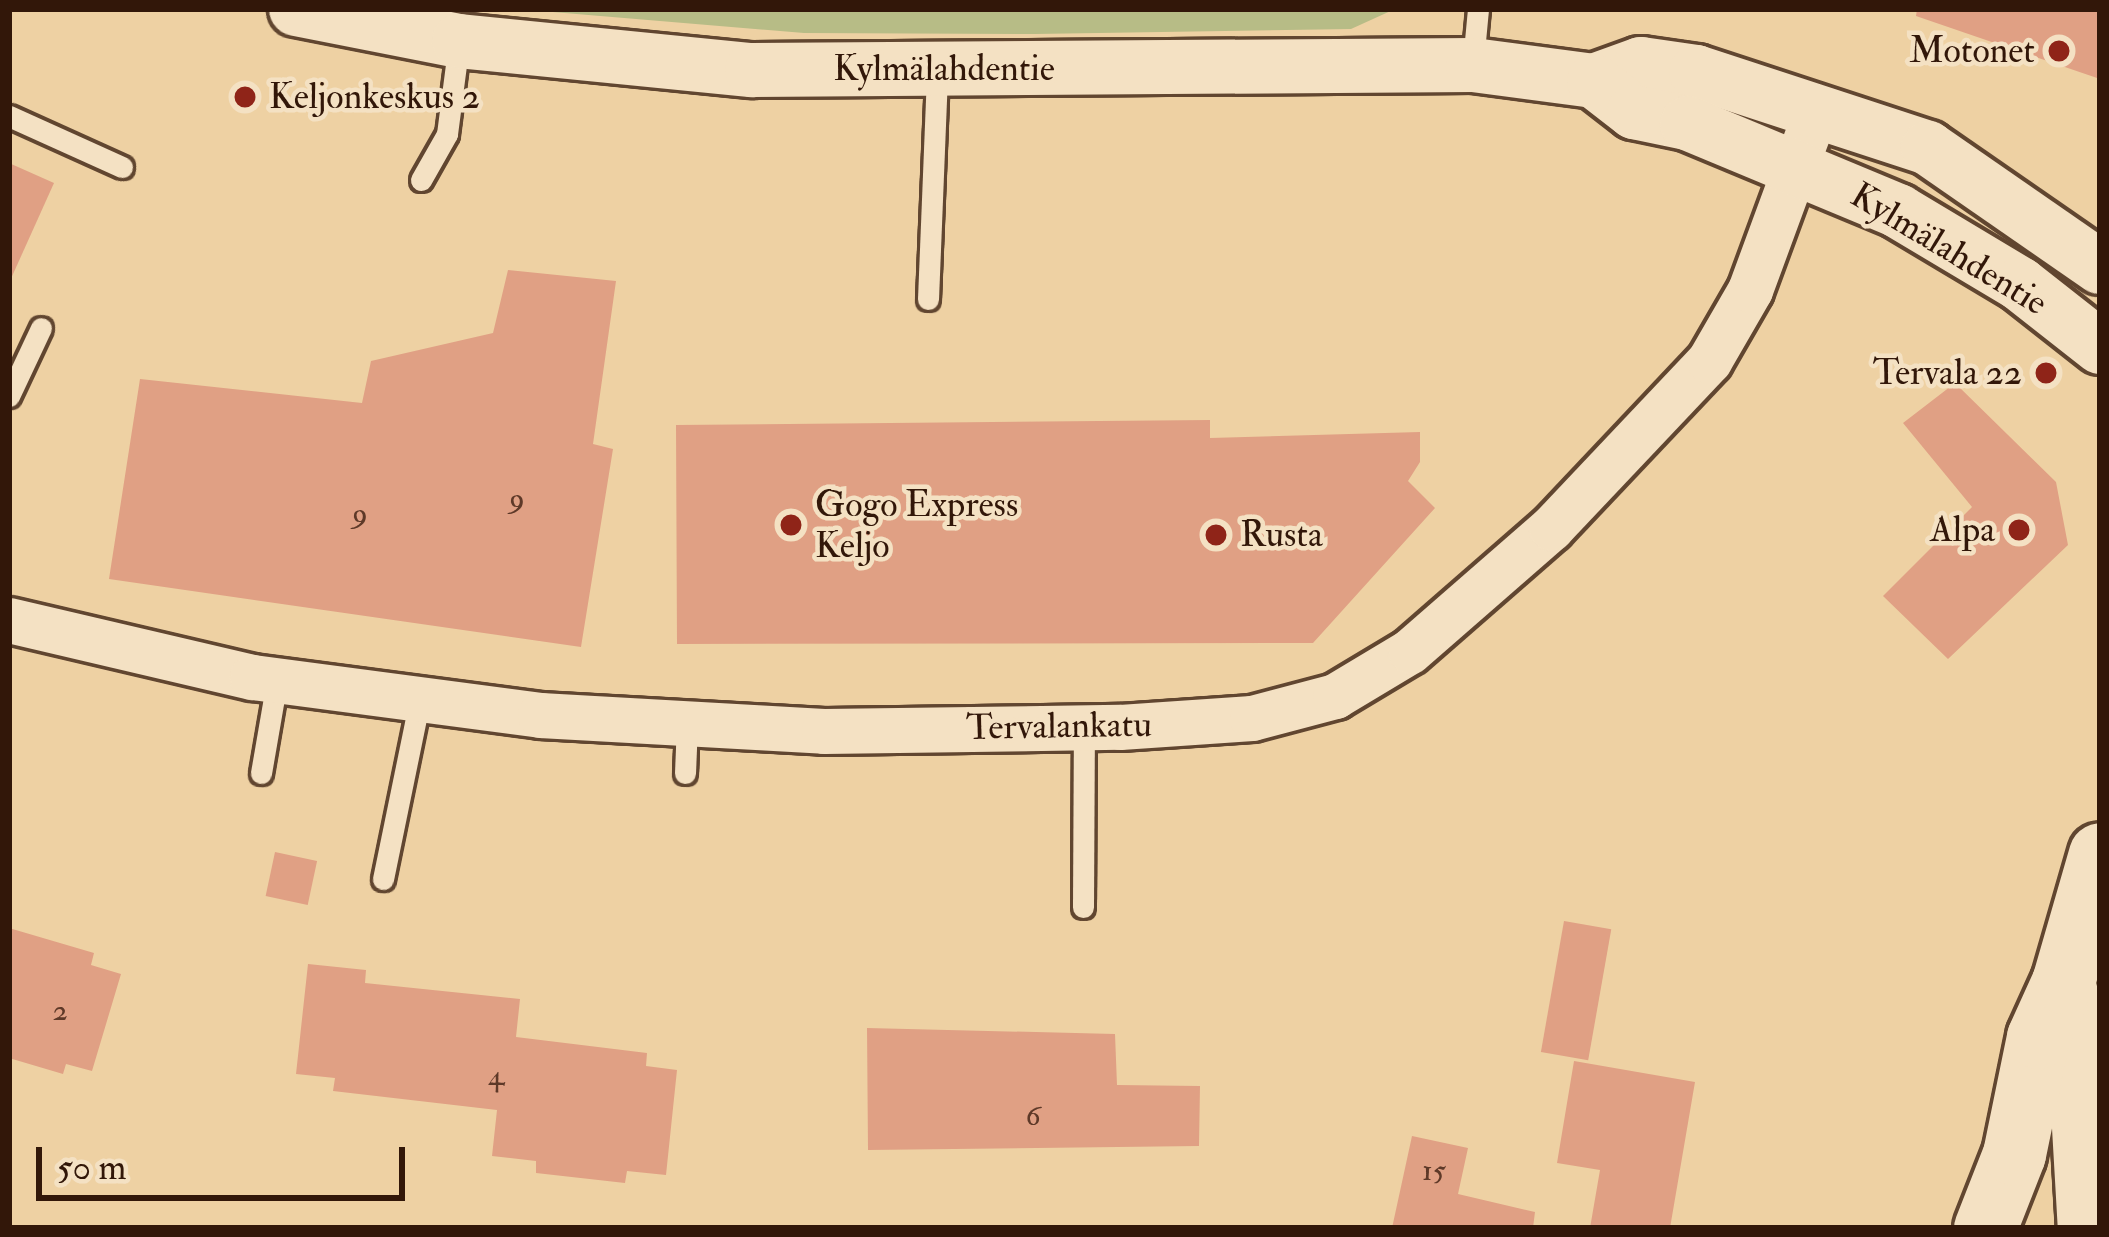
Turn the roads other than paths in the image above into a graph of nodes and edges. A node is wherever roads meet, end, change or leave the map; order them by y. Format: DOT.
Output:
graph roads {
  1 [pos="296,9"];
  2 [pos="1478,9"];
  3 [pos="459,41"];
  4 [pos="1473,65"];
  5 [pos="937,70"];
  6 [pos="1594,81"];
  7 [pos="1817,108"];
  8 [pos="9,116"];
  9 [pos="1796,164"];
  10 [pos="122,166"];
  11 [pos="421,180"];
  12 [pos="2100,267"];
  13 [pos="928,299"];
  14 [pos="41,328"];
  15 [pos="2100,347"];
  16 [pos="9,396"];
  17 [pos="9,620"];
  18 [pos="278,680"];
  19 [pos="420,699"];
  20 [pos="687,723"];
  21 [pos="1084,727"];
  22 [pos="261,773"];
  23 [pos="686,773"];
  24 [pos="2100,854"];
  25 [pos="383,879"];
  26 [pos="1083,907"];
  27 [pos="2063,982"];
  28 [pos="1985,1228"];
  29 [pos="2089,1228"];
  1 -- 3 [label="street, Kylmälahdentie"];
  2 -- 4 [label="lane"];
  3 -- 5 [label="street, Kylmälahdentie"];
  3 -- 11 [label="lane"];
  4 -- 5 [label="street, Kylmälahdentie"];
  4 -- 6 [label="street, Kylmälahdentie"];
  5 -- 13 [label="lane"];
  6 -- 7 [label="street, Kylmälahdentie"];
  6 -- 9 [label="street, Kylmälahdentie"];
  7 -- 9 [label="street, Tervalankatu"];
  7 -- 12 [label="street, Kylmälahdentie"];
  8 -- 10 [label="lane"];
  9 -- 15 [label="street, Kylmälahdentie"];
  9 -- 21 [label="street, Tervalankatu"];
  14 -- 16 [label="lane"];
  17 -- 18 [label="street, Tervalankatu"];
  18 -- 19 [label="street, Tervalankatu"];
  18 -- 22 [label="lane"];
  19 -- 20 [label="street, Tervalankatu"];
  19 -- 25 [label="lane"];
  20 -- 21 [label="street, Tervalankatu"];
  20 -- 23 [label="lane"];
  21 -- 26 [label="lane"];
  24 -- 27 [label="main road"];
  27 -- 28 [label="main road"];
  27 -- 29 [label="main road"];
}
